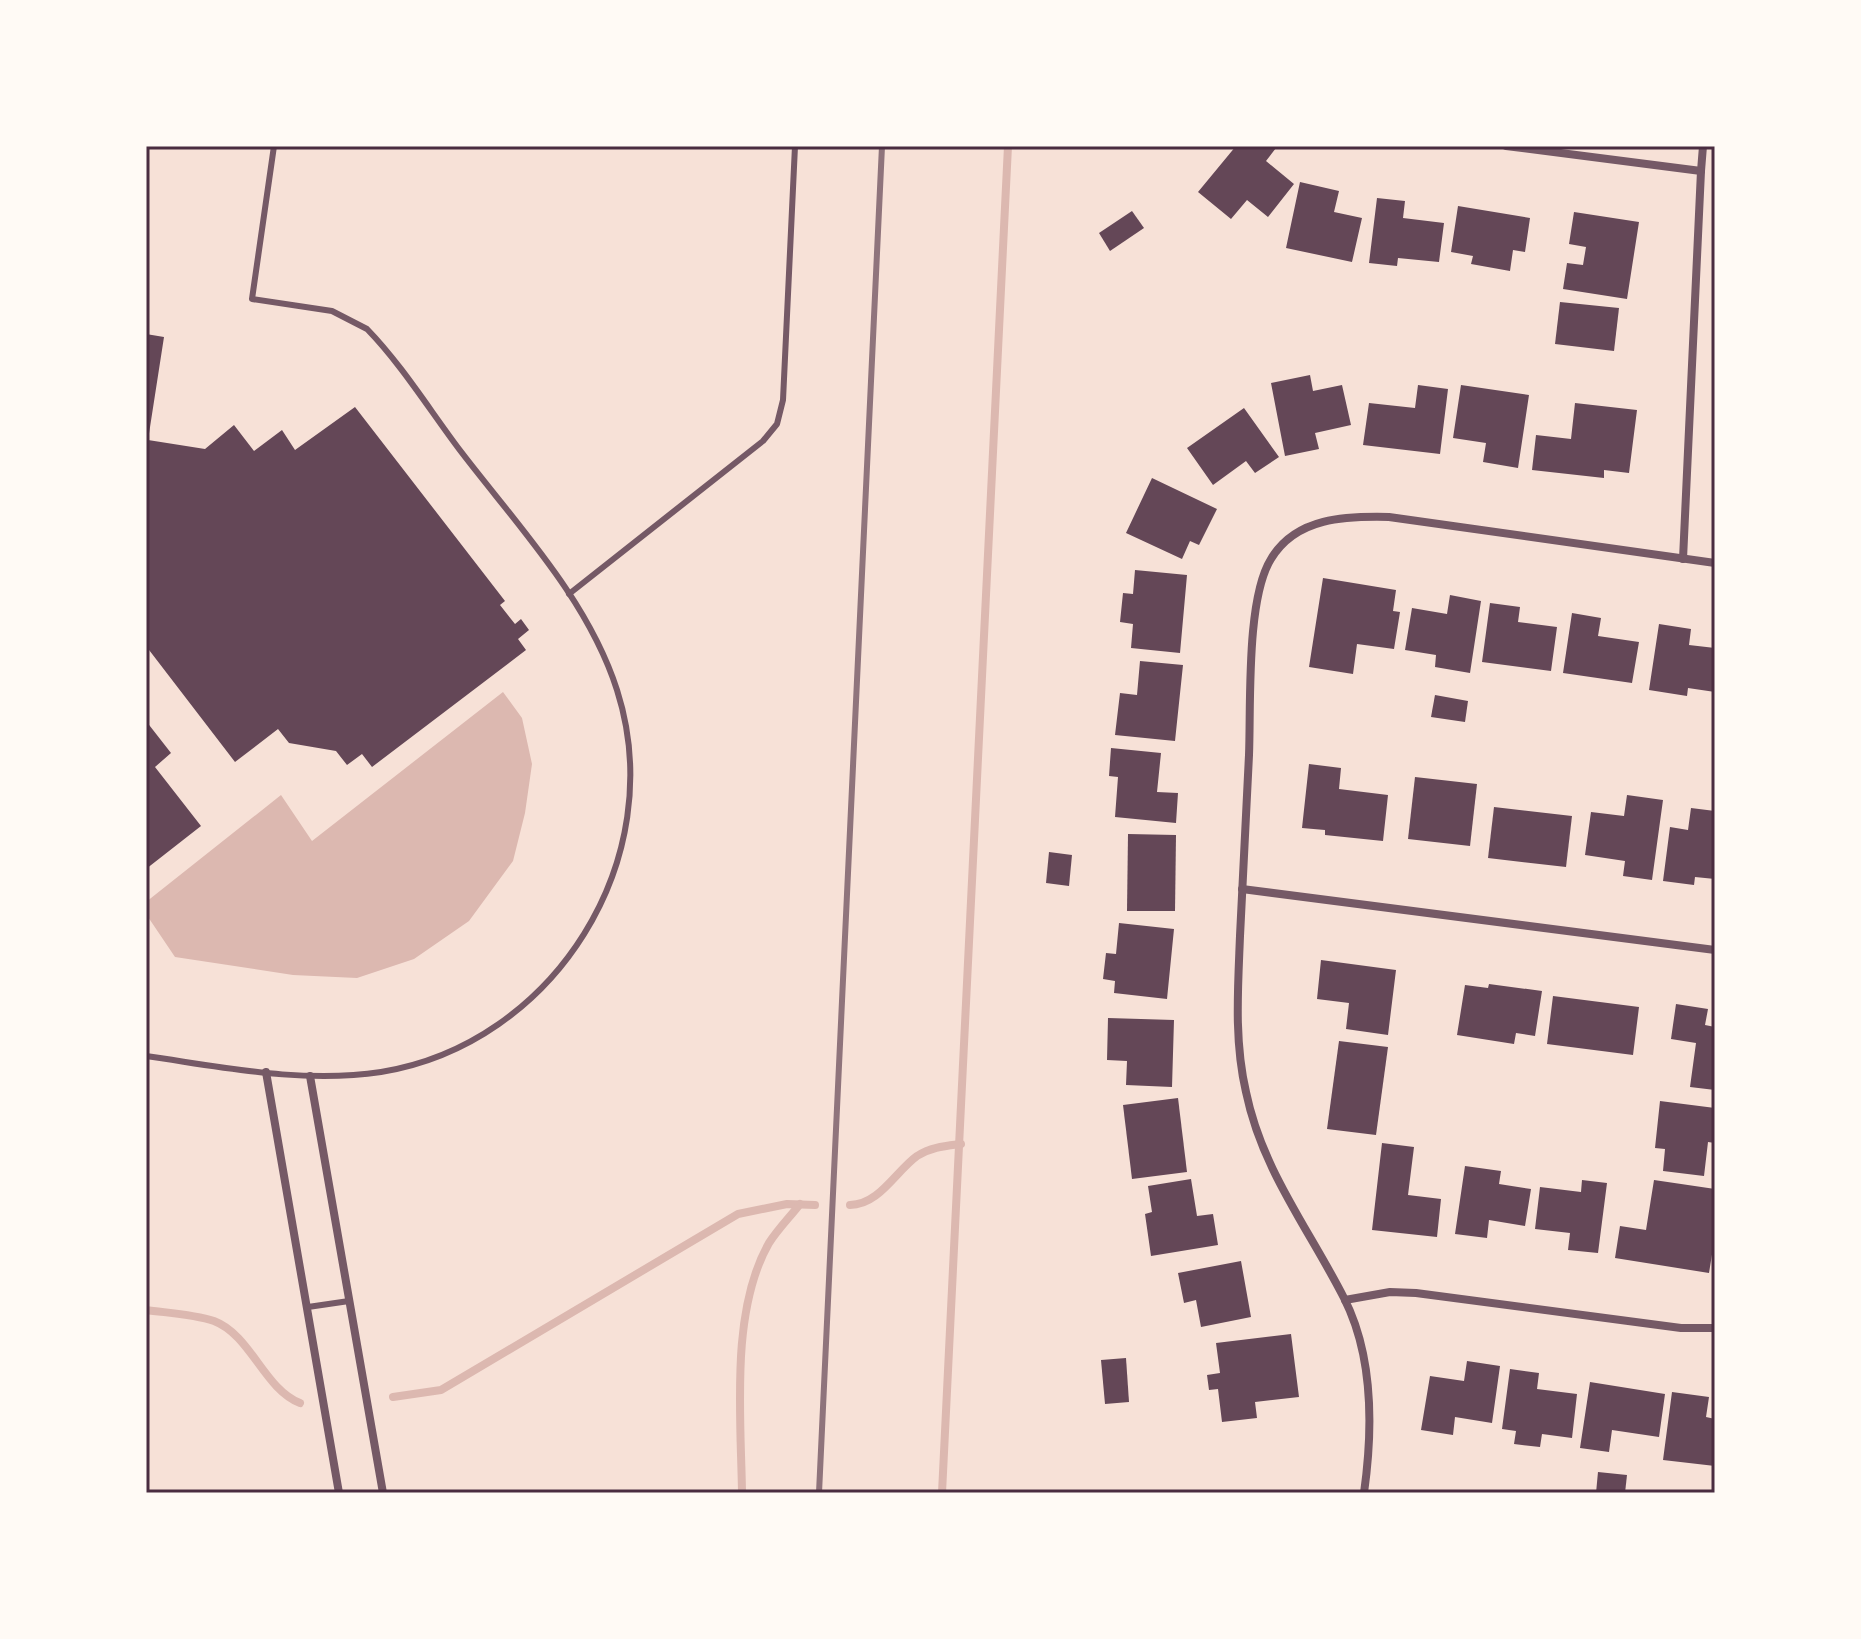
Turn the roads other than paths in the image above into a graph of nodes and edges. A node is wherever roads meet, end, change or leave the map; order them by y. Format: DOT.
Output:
graph roads {
  1 [pos="274,146"];
  2 [pos="795,146"];
  3 [pos="1506,146"];
  4 [pos="1703,146"];
  5 [pos="1701,171"];
  6 [pos="1683,559"];
  7 [pos="1715,563"];
  8 [pos="569,594"];
  9 [pos="1242,889"];
  10 [pos="1715,950"];
  11 [pos="146,1056"];
  12 [pos="266,1072"];
  13 [pos="310,1076"];
  14 [pos="1345,1300"];
  15 [pos="349,1301"];
  16 [pos="308,1307"];
  17 [pos="1715,1328"];
  18 [pos="339,1493"];
  19 [pos="383,1493"];
  20 [pos="1366,1493"];
  1 -- 8 [label="lane"];
  2 -- 8 [label="lane"];
  3 -- 5 [label="street"];
  4 -- 5 [label="street"];
  5 -- 6 [label="street"];
  6 -- 7 [label="street"];
  6 -- 9 [label="street"];
  8 -- 13 [label="lane"];
  9 -- 10 [label="street"];
  9 -- 14 [label="street"];
  11 -- 12 [label="lane"];
  12 -- 13 [label="lane"];
  12 -- 16 [label="street"];
  13 -- 15 [label="street"];
  14 -- 17 [label="street"];
  14 -- 20 [label="street"];
  15 -- 16 [label="lane"];
  15 -- 19 [label="street"];
  16 -- 18 [label="street"];
}
